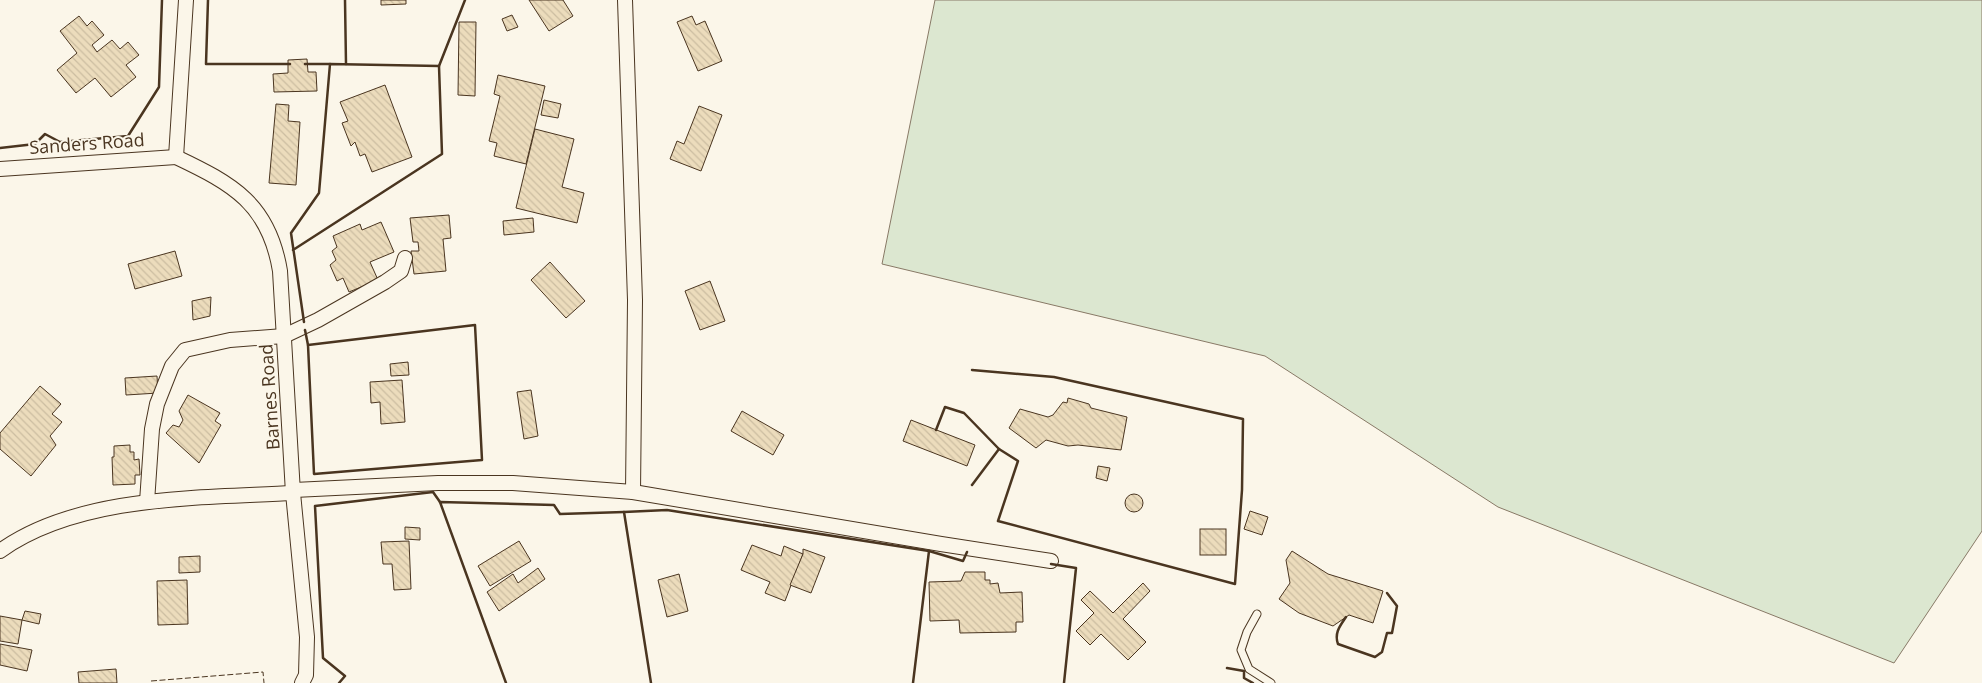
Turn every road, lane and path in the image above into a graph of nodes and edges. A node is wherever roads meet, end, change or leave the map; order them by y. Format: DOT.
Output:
graph roads {
  1 [pos="186,0"];
  2 [pos="625,0"];
  3 [pos="176,157"];
  4 [pos="0,169"];
  5 [pos="405,258"];
  6 [pos="284,336"];
  7 [pos="294,491"];
  8 [pos="633,492"];
  9 [pos="147,502"];
  10 [pos="0,551"];
  11 [pos="1050,561"];
  12 [pos="1257,614"];
  13 [pos="302,683"];
  14 [pos="1271,683"];
  1 -- 3 [label="street"];
  2 -- 8 [label="street"];
  3 -- 4 [label="street, Sanders Road"];
  3 -- 6 [label="street, Barnes Road"];
  5 -- 6 [label="street"];
  6 -- 7 [label="street, Barnes Road"];
  6 -- 9 [label="street"];
  7 -- 8 [label="street"];
  7 -- 9 [label="street"];
  7 -- 13 [label="street, Barnes Road"];
  8 -- 11 [label="street"];
  9 -- 10 [label="street"];
  12 -- 14 [label="lane"];
}
